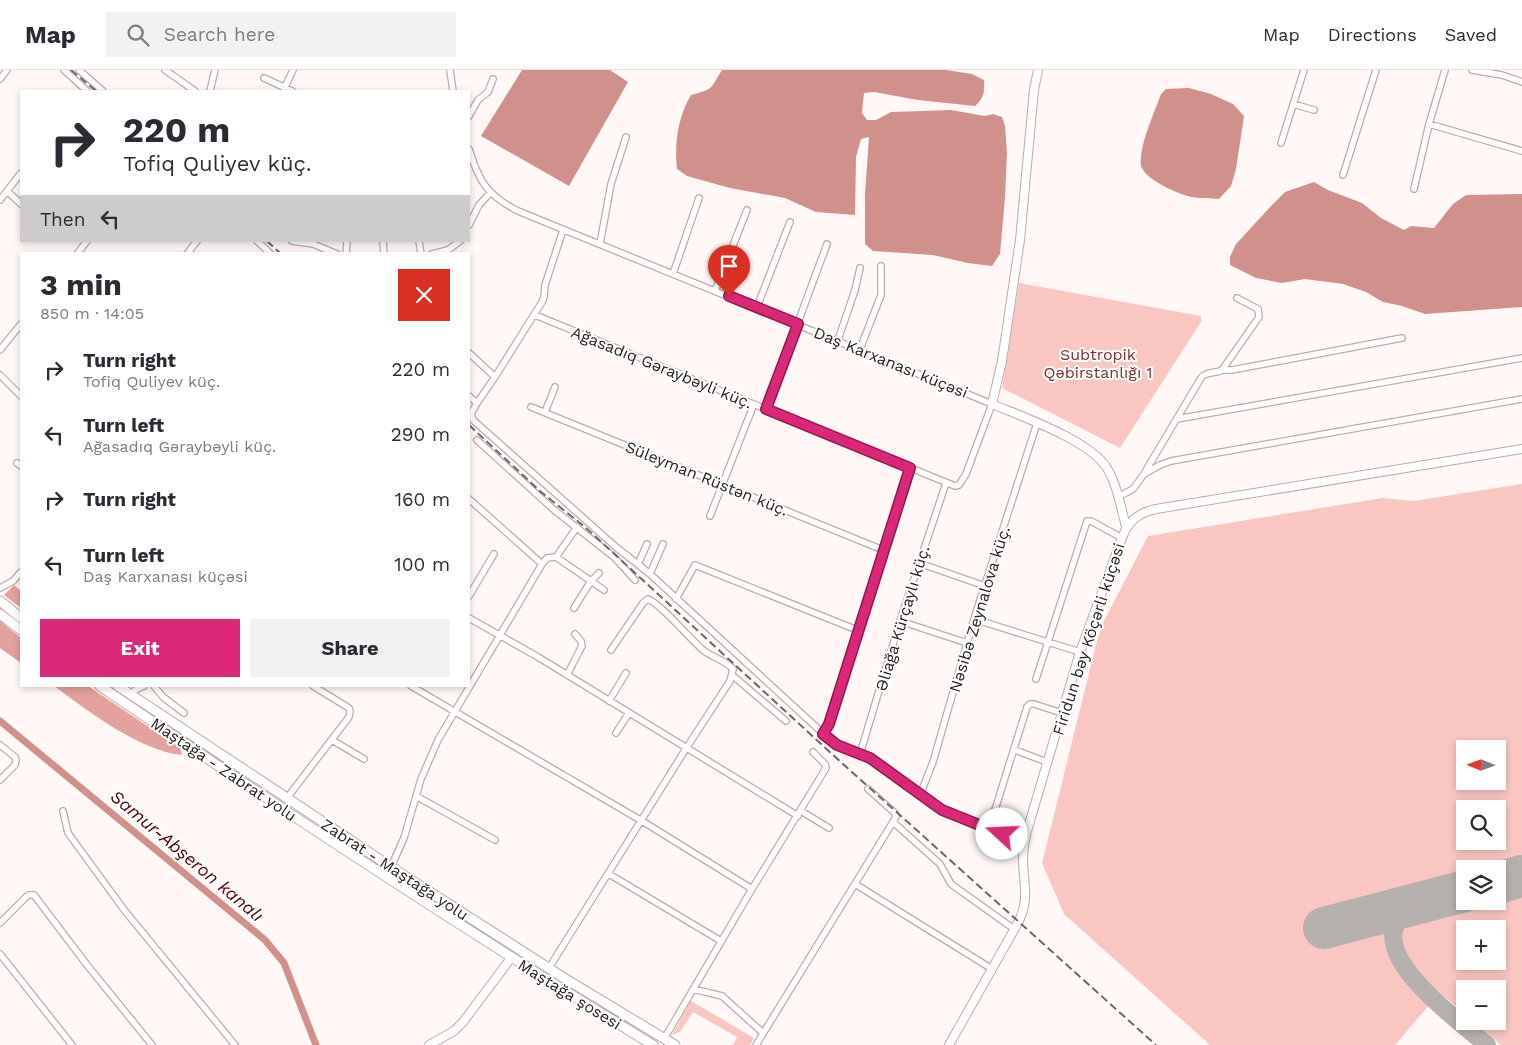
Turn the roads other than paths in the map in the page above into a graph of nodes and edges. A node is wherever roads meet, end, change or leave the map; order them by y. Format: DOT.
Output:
graph roads {
  1 [pos="7,70"];
  2 [pos="64,70"];
  3 [pos="79,70"];
  4 [pos="165,70"];
  5 [pos="215,70"];
  6 [pos="293,70"];
  7 [pos="450,70"];
  8 [pos="1038,70"];
  9 [pos="1304,70"];
  10 [pos="1376,70"];
  11 [pos="1445,70"];
  12 [pos="1472,70"];
  13 [pos="0,78"];
  14 [pos="264,78"];
  15 [pos="493,79"];
  16 [pos="1522,82"];
  17 [pos="86,90"];
  18 [pos="103,90"];
  19 [pos="194,90"];
  20 [pos="210,90"];
  21 [pos="284,90"];
  22 [pos="453,90"];
  23 [pos="1293,104"];
  24 [pos="1314,110"];
  25 [pos="470,114"];
  26 [pos="1430,124"];
  27 [pos="626,137"];
  28 [pos="1281,143"];
  29 [pos="1522,151"];
  30 [pos="470,152"];
  31 [pos="20,174"];
  32 [pos="1343,175"];
  33 [pos="1414,189"];
  34 [pos="7,191"];
  35 [pos="490,193"];
  36 [pos="699,198"];
  37 [pos="0,200"];
  38 [pos="20,203"];
  39 [pos="747,210"];
  40 [pos="790,222"];
  41 [pos="470,223"];
  42 [pos="564,230"];
  43 [pos="86,242"];
  44 [pos="196,242"];
  45 [pos="258,242"];
  46 [pos="306,242"];
  47 [pos="458,244"];
  48 [pos="600,244"];
  49 [pos="827,244"];
  50 [pos="79,252"];
  51 [pos="189,252"];
  52 [pos="269,252"];
  53 [pos="333,252"];
  54 [pos="437,252"];
  55 [pos="881,266"];
  56 [pos="860,268"];
  57 [pos="673,274"];
  58 [pos="715,291"];
  59 [pos="1237,298"];
  60 [pos="757,308"];
  61 [pos="534,315"];
  62 [pos="798,324"];
  63 [pos="20,325"];
  64 [pos="1402,338"];
  65 [pos="838,340"];
  66 [pos="860,349"];
  67 [pos="0,350"];
  68 [pos="470,354"];
  69 [pos="1522,358"];
  70 [pos="1222,370"];
  71 [pos="0,375"];
  72 [pos="496,378"];
  73 [pos="555,388"];
  74 [pos="20,395"];
  75 [pos="470,397"];
  76 [pos="1522,399"];
  77 [pos="477,403"];
  78 [pos="754,404"];
  79 [pos="992,404"];
  80 [pos="532,407"];
  81 [pos="766,409"];
  82 [pos="545,412"];
  83 [pos="1177,419"];
  84 [pos="1037,423"];
  85 [pos="477,440"];
  86 [pos="1522,449"];
  87 [pos="910,468"];
  88 [pos="1144,474"];
  89 [pos="722,483"];
  90 [pos="946,483"];
  91 [pos="1118,497"];
  92 [pos="470,500"];
  93 [pos="710,516"];
  94 [pos="577,527"];
  95 [pos="1126,527"];
  96 [pos="1122,538"];
  97 [pos="647,544"];
  98 [pos="663,544"];
  99 [pos="883,550"];
  100 [pos="494,554"];
  101 [pos="556,557"];
  102 [pos="919,563"];
  103 [pos="542,564"];
  104 [pos="638,564"];
  105 [pos="598,573"];
  106 [pos="650,574"];
  107 [pos="19,579"];
  108 [pos="635,580"];
  109 [pos="591,582"];
  110 [pos="985,586"];
  111 [pos="0,588"];
  112 [pos="604,590"];
  113 [pos="470,594"];
  114 [pos="676,599"];
  115 [pos="0,601"];
  116 [pos="574,608"];
  117 [pos="0,614"];
  118 [pos="20,617"];
  119 [pos="470,619"];
  120 [pos="974,619"];
  121 [pos="900,621"];
  122 [pos="20,629"];
  123 [pos="857,630"];
  124 [pos="575,634"];
  125 [pos="501,636"];
  126 [pos="1047,641"];
  127 [pos="967,643"];
  128 [pos="611,650"];
  129 [pos="1080,652"];
  130 [pos="626,673"];
  131 [pos="567,675"];
  132 [pos="732,675"];
  133 [pos="1036,678"];
  134 [pos="102,687"];
  135 [pos="119,687"];
  136 [pos="142,687"];
  137 [pos="155,687"];
  138 [pos="315,687"];
  139 [pos="413,687"];
  140 [pos="131,695"];
  141 [pos="609,701"];
  142 [pos="456,711"];
  143 [pos="184,713"];
  144 [pos="628,713"];
  145 [pos="1062,713"];
  146 [pos="786,721"];
  147 [pos="616,732"];
  148 [pos="823,734"];
  149 [pos="332,740"];
  150 [pos="0,745"];
  151 [pos="687,747"];
  152 [pos="1015,750"];
  153 [pos="813,752"];
  154 [pos="860,754"];
  155 [pos="364,759"];
  156 [pos="1048,762"];
  157 [pos="0,780"];
  158 [pos="868,789"];
  159 [pos="920,794"];
  160 [pos="416,796"];
  161 [pos="287,798"];
  162 [pos="63,811"];
  163 [pos="799,814"];
  164 [pos="642,821"];
  165 [pos="893,822"];
  166 [pos="829,828"];
  167 [pos="989,829"];
  168 [pos="495,840"];
  169 [pos="1025,842"];
  170 [pos="390,867"];
  171 [pos="609,874"];
  172 [pos="855,884"];
  173 [pos="752,889"];
  174 [pos="0,923"];
  175 [pos="1014,929"];
  176 [pos="721,941"];
  177 [pos="518,948"];
  178 [pos="0,954"];
  179 [pos="512,958"];
  180 [pos="549,968"];
  181 [pos="992,968"];
  182 [pos="693,989"];
  183 [pos="763,1033"];
  184 [pos="664,1039"];
  185 [pos="72,1045"];
  186 [pos="152,1045"];
  187 [pos="235,1045"];
  188 [pos="429,1045"];
  189 [pos="653,1045"];
  190 [pos="675,1045"];
  191 [pos="756,1045"];
  192 [pos="949,1045"];
  1 -- 13 [label="street"];
  2 -- 17 [label="street"];
  3 -- 18 [label="street"];
  4 -- 19 [label="street"];
  5 -- 20 [label="street"];
  6 -- 21 [label="street"];
  7 -- 22 [label="street"];
  8 -- 79 [label="street"];
  9 -- 23 [label="street"];
  10 -- 32 [label="street"];
  11 -- 26 [label="street"];
  12 -- 16 [label="street"];
  14 -- 21 [label="street"];
  15 -- 25 [label="street"];
  23 -- 24 [label="street"];
  23 -- 28 [label="street"];
  26 -- 29 [label="street"];
  26 -- 33 [label="street"];
  27 -- 48 [label="street"];
  30 -- 35 [label="street, Daş Karxanası küçəsi"];
  31 -- 34 [label="street"];
  34 -- 37 [label="street"];
  34 -- 38 [label="street"];
  35 -- 41 [label="street"];
  35 -- 42 [label="street, Daş Karxanası küçəsi"];
  36 -- 57 [label="street"];
  39 -- 58 [label="street"];
  40 -- 60 [label="street"];
  42 -- 48 [label="street, Daş Karxanası küçəsi"];
  42 -- 61 [label="street"];
  43 -- 50 [label="street"];
  44 -- 51 [label="street"];
  45 -- 52 [label="street"];
  46 -- 53 [label="street"];
  47 -- 54 [label="street"];
  48 -- 57 [label="street, Daş Karxanası küçəsi"];
  49 -- 62 [label="street"];
  55 -- 66 [label="street"];
  56 -- 65 [label="street"];
  57 -- 58 [label="street, Daş Karxanası küçəsi"];
  58 -- 60 [label="street, Daş Karxanası küçəsi"];
  59 -- 70 [label="street"];
  60 -- 62 [label="street, Daş Karxanası küçəsi"];
  61 -- 72 [label="street"];
  61 -- 78 [label="street, Ağasadıq Gəraybəyli küç."];
  62 -- 65 [label="street, Daş Karxanası küçəsi"];
  62 -- 81 [label="street"];
  63 -- 67 [label="street"];
  64 -- 70 [label="street"];
  65 -- 66 [label="street, Daş Karxanası küçəsi"];
  66 -- 79 [label="street, Daş Karxanası küçəsi"];
  68 -- 72 [label="street"];
  69 -- 83 [label="street"];
  70 -- 83 [label="street"];
  71 -- 74 [label="street"];
  72 -- 77 [label="street"];
  73 -- 82 [label="street"];
  75 -- 77 [label="street"];
  76 -- 88 [label="street"];
  77 -- 104 [label="street"];
  78 -- 81 [label="street, Ağasadıq Gəraybəyli küç."];
  78 -- 89 [label="street"];
  79 -- 84 [label="street, Daş Karxanası küçəsi"];
  79 -- 90 [label="street"];
  80 -- 82 [label="street, Süleyman Rüstən küç."];
  81 -- 87 [label="street, Ağasadıq Gəraybəyli küç."];
  82 -- 89 [label="street, Süleyman Rüstən küç."];
  83 -- 88 [label="street"];
  84 -- 91 [label="street, Daş Karxanası küçəsi"];
  84 -- 110 [label="street, Nəsibə Zeynalova küç."];
  85 -- 94 [label="street"];
  86 -- 95 [label="street, Firidun bəy Köçərli küçəsi"];
  87 -- 90 [label="street, Ağasadıq Gəraybəyli küç."];
  87 -- 99 [label="street"];
  88 -- 91 [label="street"];
  89 -- 93 [label="street"];
  89 -- 99 [label="street, Süleyman Rüstən küç."];
  90 -- 102 [label="street, Əliağa Kürçaylı küç."];
  91 -- 95 [label="street, Daş Karxanası küçəsi"];
  92 -- 103 [label="street"];
  94 -- 101 [label="street"];
  94 -- 108 [label="street"];
  95 -- 96 [label="street, Firidun bəy Köçərli küçəsi"];
  96 -- 126 [label="street"];
  96 -- 129 [label="street, Firidun bəy Köçərli küçəsi"];
  97 -- 104 [label="street"];
  98 -- 106 [label="street"];
  99 -- 123 [label="street"];
  100 -- 113 [label="street"];
  101 -- 103 [label="street"];
  101 -- 109 [label="street"];
  102 -- 110 [label="street"];
  102 -- 121 [label="street, Əliağa Kürçaylı küç."];
  103 -- 125 [label="street"];
  104 -- 106 [label="street"];
  105 -- 109 [label="street"];
  106 -- 114 [label="street"];
  107 -- 111 [label="street"];
  109 -- 112 [label="street"];
  109 -- 116 [label="street"];
  110 -- 120 [label="street, Nəsibə Zeynalova küç."];
  114 -- 123 [label="street"];
  114 -- 148 [label="street"];
  115 -- 118 [label="main road"];
  117 -- 122 [label="main road"];
  119 -- 125 [label="street"];
  120 -- 126 [label="street"];
  120 -- 127 [label="street, Nəsibə Zeynalova küç."];
  121 -- 127 [label="street"];
  121 -- 154 [label="street, Əliağa Kürçaylı küç."];
  123 -- 148 [label="street"];
  124 -- 131 [label="street"];
  125 -- 131 [label="street"];
  125 -- 142 [label="street"];
  126 -- 129 [label="street"];
  126 -- 133 [label="street"];
  127 -- 159 [label="street, Nəsibə Zeynalova küç."];
  128 -- 132 [label="street"];
  129 -- 145 [label="street, Firidun bəy Köçərli küçəsi"];
  130 -- 141 [label="street"];
  131 -- 141 [label="street"];
  132 -- 146 [label="street"];
  132 -- 151 [label="street"];
  134 -- 179 [label="main road, Maştağa - Zabrat yolu"];
  135 -- 140 [label="main road, Zabrat - Maştağa yolu"];
  136 -- 140 [label="street"];
  137 -- 143 [label="street"];
  138 -- 149 [label="street"];
  139 -- 142 [label="street"];
  140 -- 161 [label="main road, Zabrat - Maştağa yolu"];
  141 -- 144 [label="street"];
  142 -- 160 [label="street"];
  142 -- 164 [label="street"];
  144 -- 147 [label="street"];
  144 -- 151 [label="street"];
  145 -- 152 [label="street"];
  145 -- 156 [label="street, Firidun bəy Köçərli küçəsi"];
  148 -- 154 [label="street"];
  149 -- 155 [label="street"];
  149 -- 161 [label="street"];
  150 -- 157 [label="street"];
  151 -- 163 [label="street"];
  151 -- 164 [label="street"];
  152 -- 156 [label="street"];
  152 -- 167 [label="street"];
  153 -- 163 [label="street"];
  154 -- 159 [label="street"];
  156 -- 169 [label="street, Firidun bəy Köçərli küçəsi"];
  158 -- 165 [label="street"];
  159 -- 167 [label="street"];
  160 -- 168 [label="street"];
  160 -- 170 [label="street"];
  161 -- 170 [label="main road, Zabrat - Maştağa yolu"];
  162 -- 187 [label="street"];
  163 -- 166 [label="street"];
  163 -- 173 [label="street"];
  164 -- 171 [label="street"];
  164 -- 173 [label="street"];
  165 -- 172 [label="street"];
  165 -- 175 [label="street"];
  167 -- 169 [label="street"];
  169 -- 175 [label="street, Firidun bəy Köçərli küçəsi"];
  170 -- 177 [label="main road, Zabrat - Maştağa yolu"];
  171 -- 176 [label="street"];
  171 -- 180 [label="street"];
  172 -- 181 [label="street"];
  172 -- 183 [label="street"];
  173 -- 176 [label="street"];
  174 -- 186 [label="street"];
  175 -- 181 [label="street, Firidun bəy Köçərli küçəsi"];
  176 -- 182 [label="street"];
  177 -- 179 [label="main road"];
  177 -- 180 [label="main road, Zabrat - Maştağa yolu"];
  178 -- 185 [label="street"];
  179 -- 188 [label="street"];
  179 -- 189 [label="main road, Maştağa şosesi"];
  180 -- 184 [label="main road, Zabrat - Maştağa yolu"];
  181 -- 192 [label="street, Firidun bəy Köçərli küçəsi"];
  182 -- 183 [label="street"];
  182 -- 184 [label="street"];
  183 -- 191 [label="street"];
  184 -- 190 [label="main road, Zabrat - Maştağa yolu"];
}
